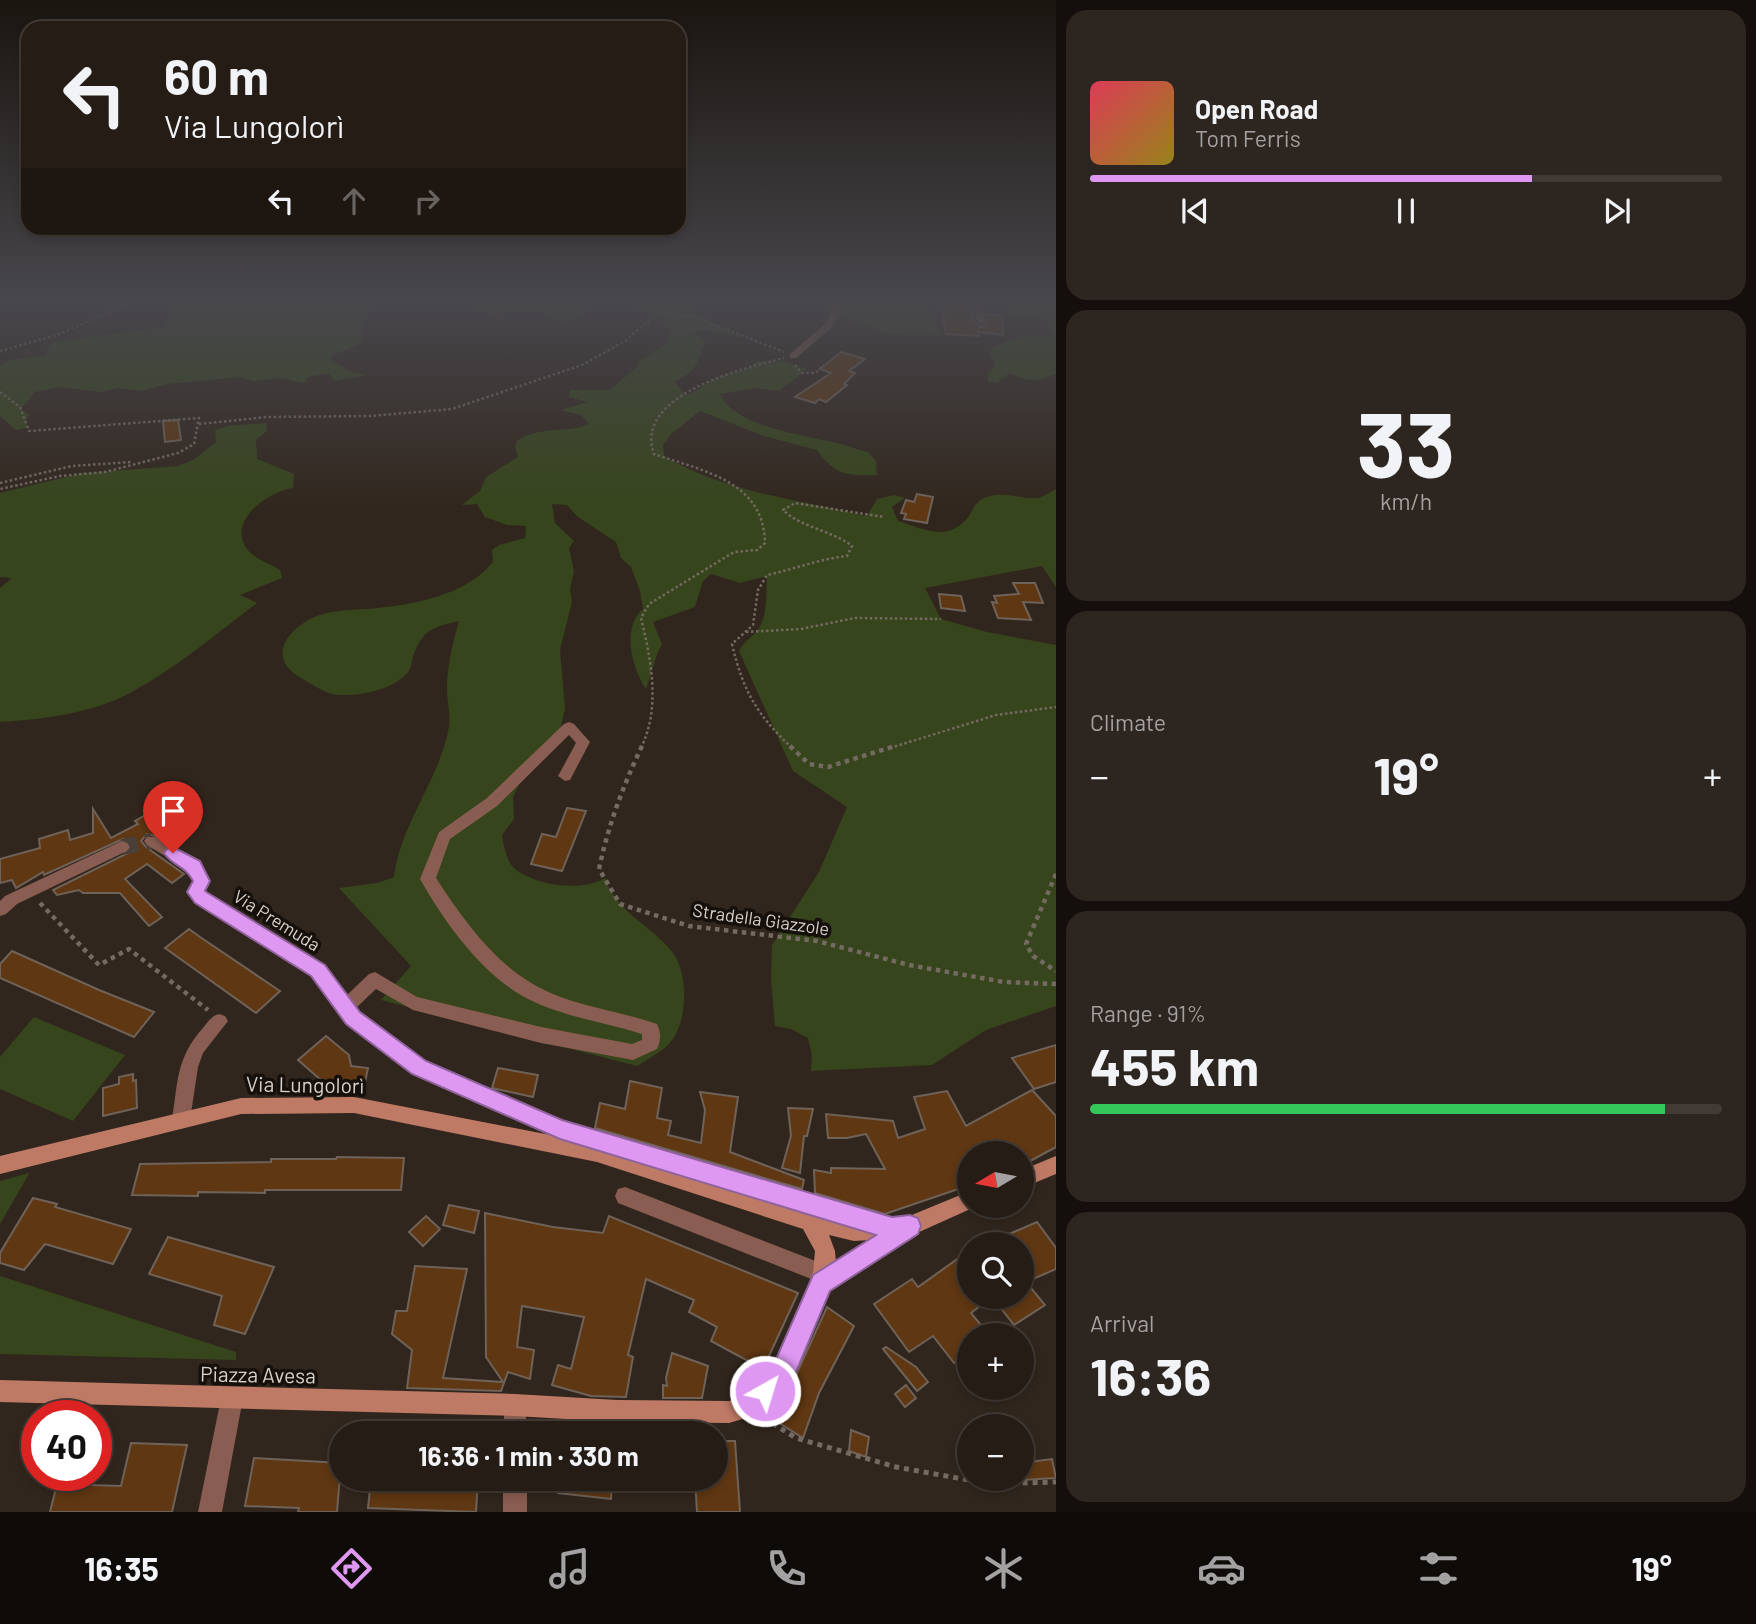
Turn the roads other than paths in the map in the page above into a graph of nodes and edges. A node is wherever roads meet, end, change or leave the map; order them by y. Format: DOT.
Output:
graph roads {
  1 [pos="565,776"];
  2 [pos="152,841"];
  3 [pos="122,847"];
  4 [pos="0,910"];
  5 [pos="345,1008"];
  6 [pos="219,1021"];
  7 [pos="181,1120"];
  8 [pos="0,1165"];
  9 [pos="1056,1165"];
  10 [pos="1034,1174"];
  11 [pos="625,1196"];
  12 [pos="957,1205"];
  13 [pos="810,1221"];
  14 [pos="901,1227"];
  15 [pos="822,1278"];
  16 [pos="0,1391"];
  17 [pos="232,1398"];
  18 [pos="515,1405"];
  19 [pos="515,1421"];
  20 [pos="515,1491"];
  21 [pos="210,1512"];
  22 [pos="515,1512"];
  1 -- 5 [label="street"];
  2 -- 5 [label="street, Via Premuda"];
  3 -- 4 [label="street"];
  5 -- 14 [label="street, Via Premuda"];
  6 -- 7 [label="street"];
  7 -- 8 [label="street, Via Lungolorì"];
  7 -- 13 [label="street, Via Lungolorì"];
  9 -- 10 [label="street"];
  11 -- 15 [label="street"];
  12 -- 14 [label="street"];
  13 -- 14 [label="street, Via Lungolorì"];
  13 -- 15 [label="street"];
  14 -- 15 [label="street"];
  15 -- 18 [label="street, Piazza Avesa"];
  16 -- 17 [label="street, Piazza Avesa"];
  17 -- 18 [label="street, Piazza Avesa"];
  17 -- 21 [label="street"];
  18 -- 19 [label="street"];
  20 -- 22 [label="street"];
}
